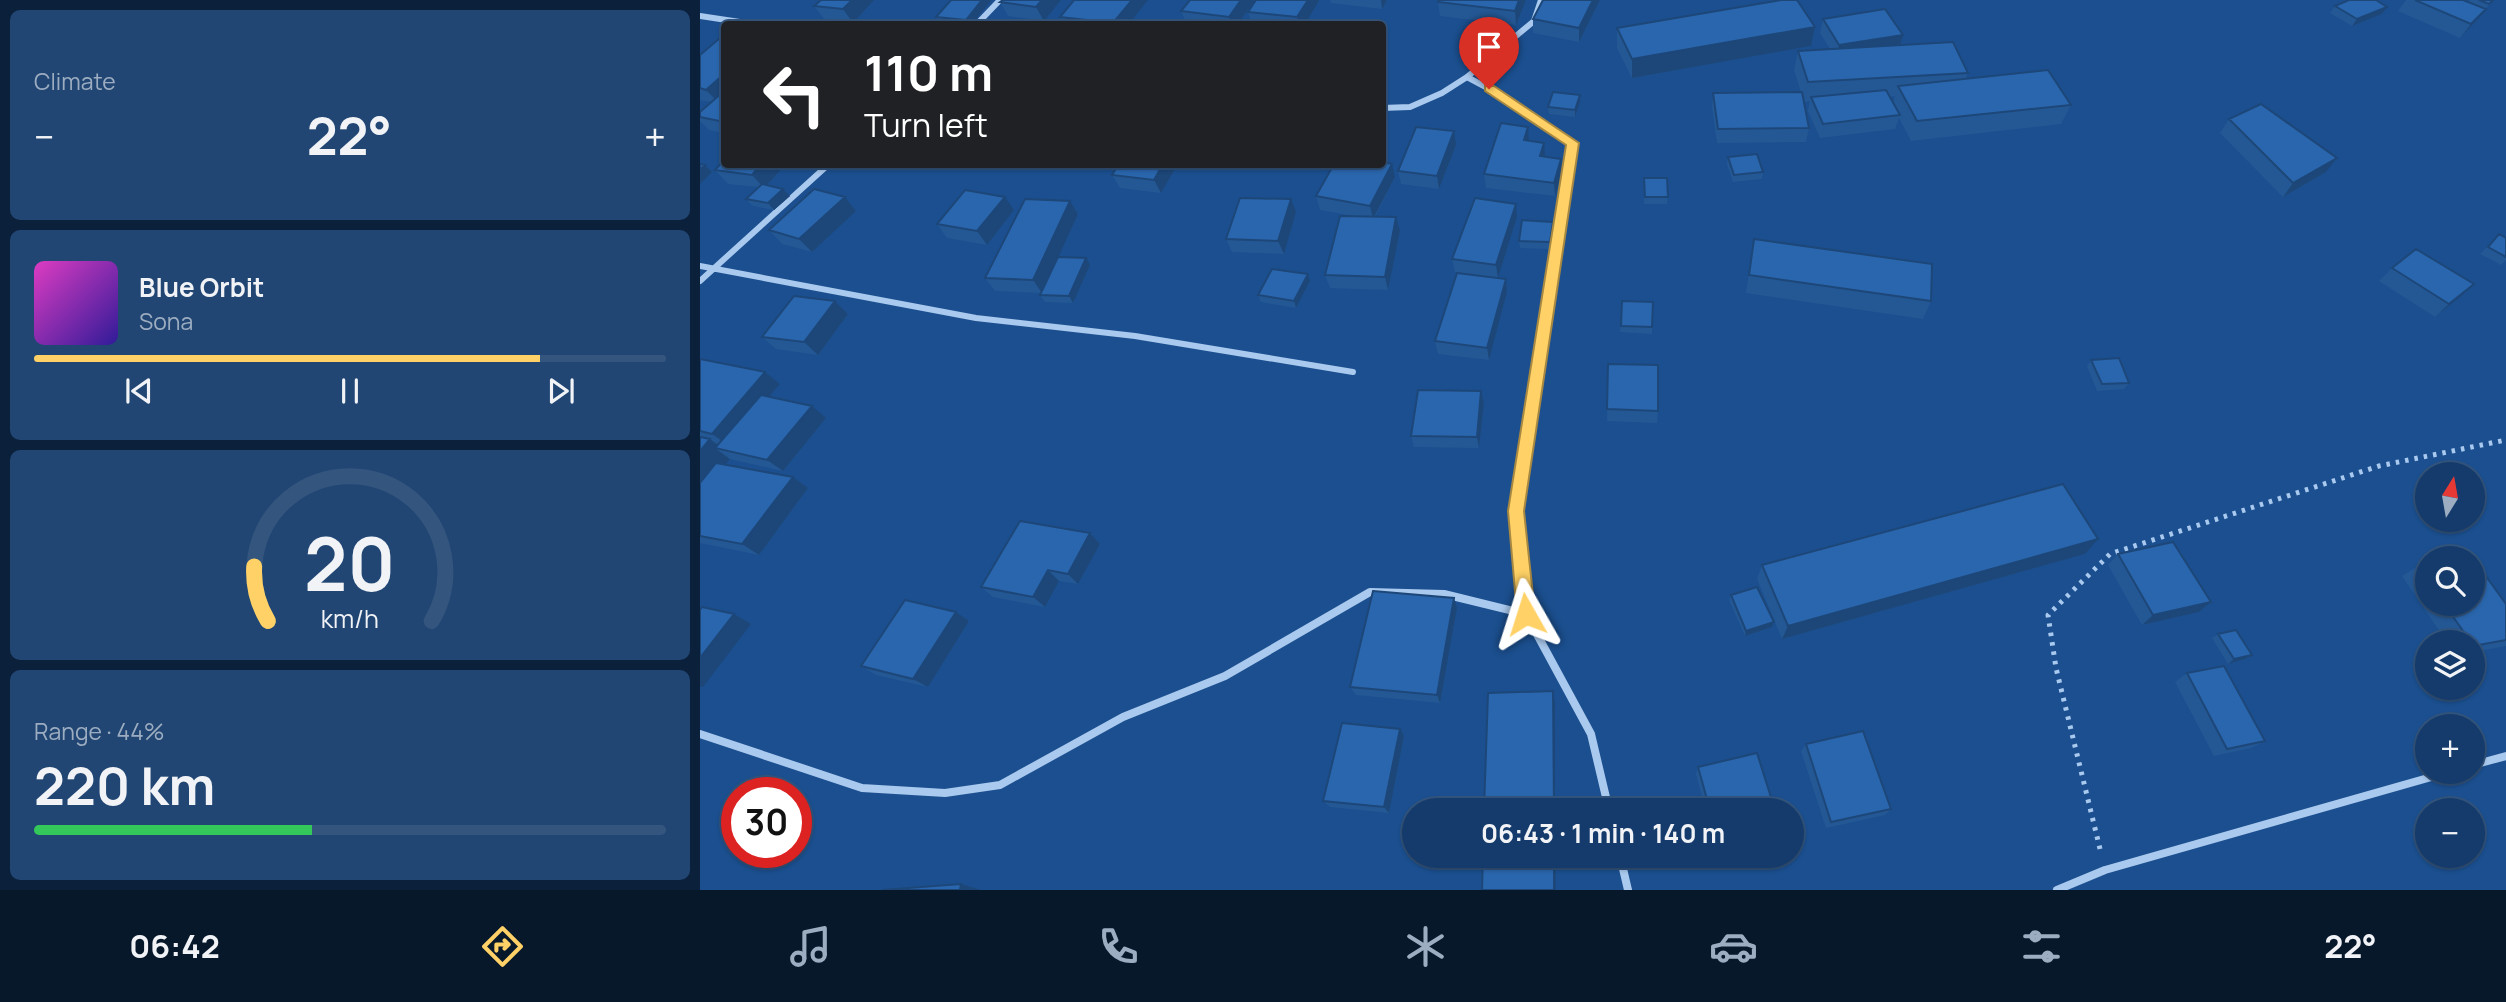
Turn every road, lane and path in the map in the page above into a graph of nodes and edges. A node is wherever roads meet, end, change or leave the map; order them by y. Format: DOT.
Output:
graph roads {
  1 [pos="1000,0"];
  2 [pos="1541,0"];
  3 [pos="700,16"];
  4 [pos="733,21"];
  5 [pos="980,21"];
  6 [pos="1467,77"];
  7 [pos="1386,108"];
  8 [pos="824,168"];
  9 [pos="700,266"];
  10 [pos="712,268"];
  11 [pos="700,281"];
  12 [pos="1353,372"];
  13 [pos="2506,440"];
  14 [pos="1526,614"];
  15 [pos="700,734"];
  16 [pos="2506,756"];
  17 [pos="2485,762"];
  18 [pos="2415,782"];
  19 [pos="1606,798"];
  20 [pos="1623,868"];
  21 [pos="2105,870"];
  22 [pos="1628,890"];
  23 [pos="2057,890"];
  1 -- 5 [label="street"];
  2 -- 6 [label="street"];
  3 -- 4 [label="street"];
  6 -- 7 [label="street"];
  6 -- 14 [label="street"];
  8 -- 10 [label="street"];
  9 -- 10 [label="street"];
  10 -- 11 [label="street"];
  10 -- 12 [label="street"];
  13 -- 21 [label="path"];
  14 -- 15 [label="street"];
  14 -- 19 [label="street"];
  16 -- 17 [label="street"];
  18 -- 21 [label="street"];
  20 -- 22 [label="street"];
  21 -- 23 [label="street"];
}
